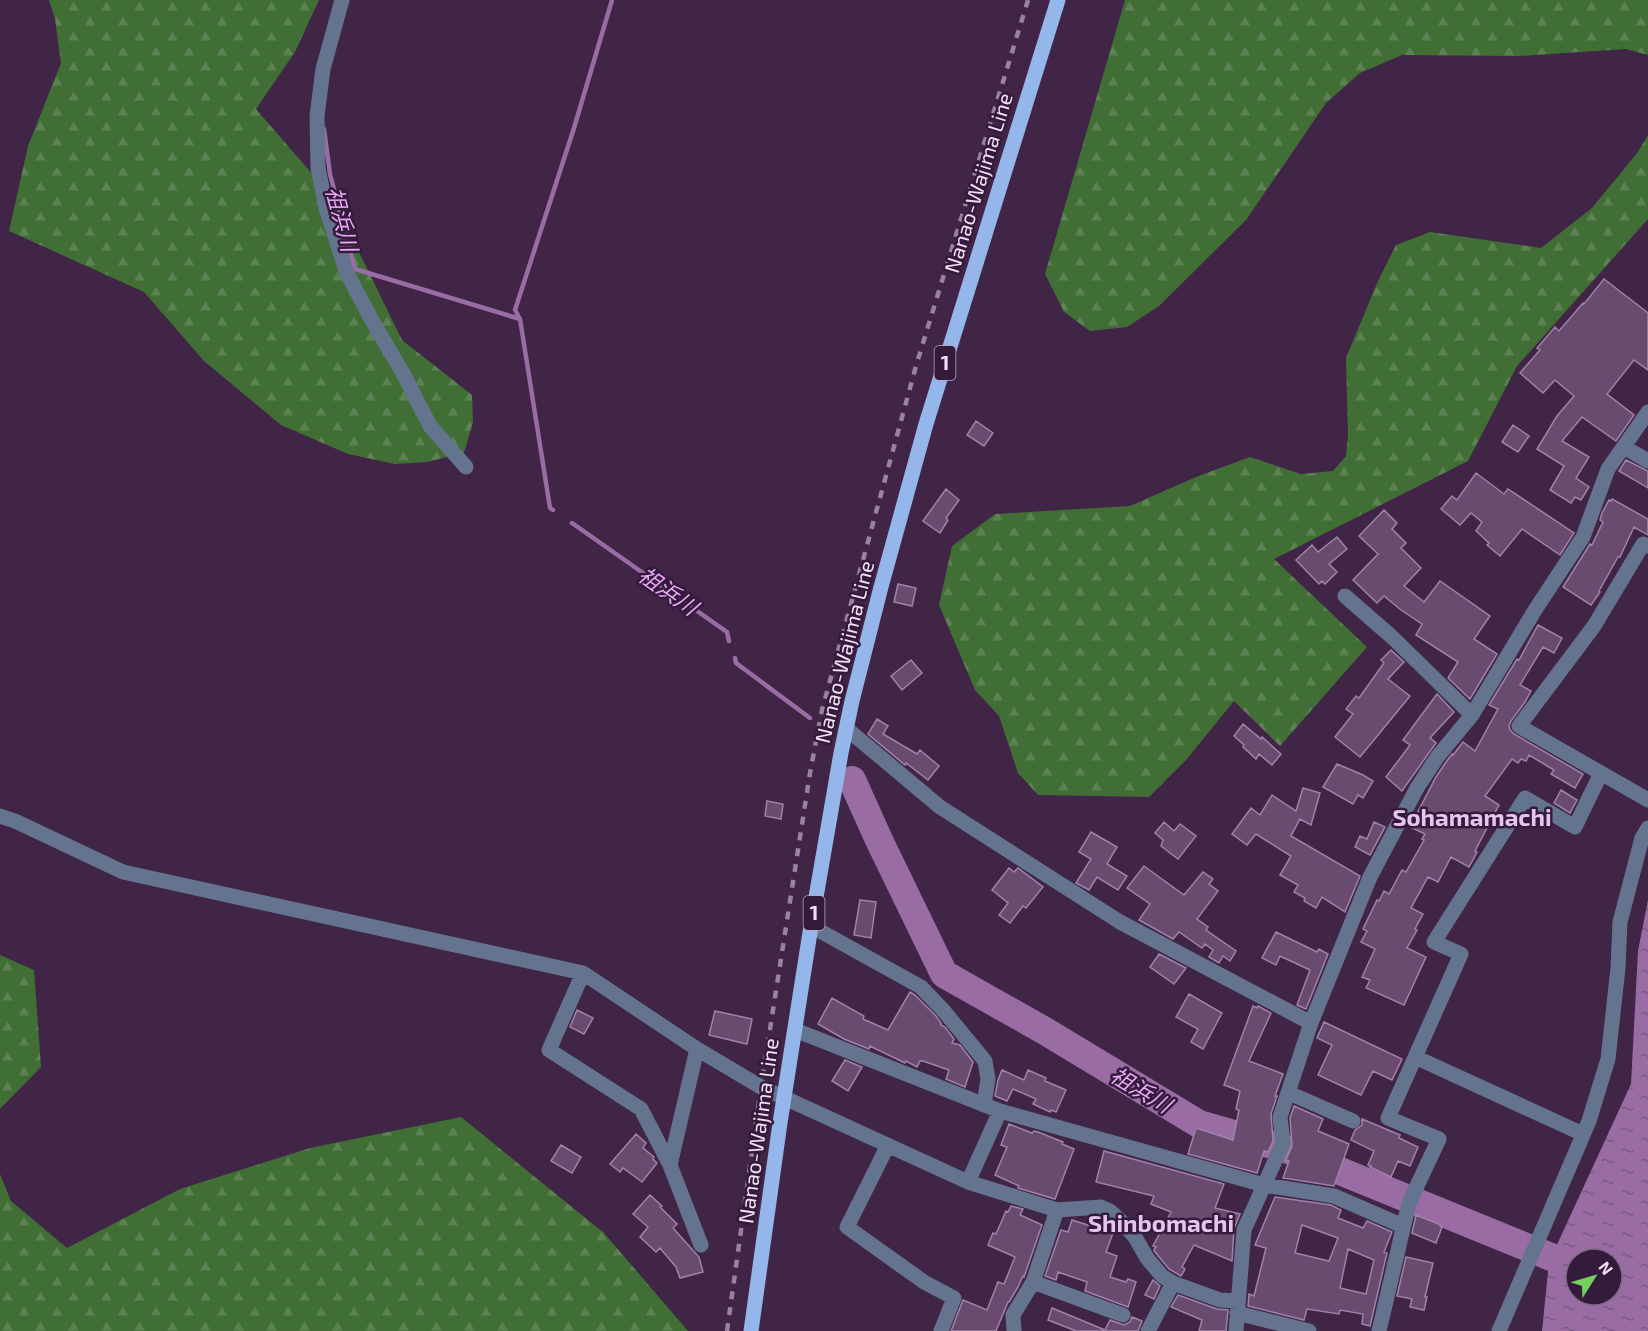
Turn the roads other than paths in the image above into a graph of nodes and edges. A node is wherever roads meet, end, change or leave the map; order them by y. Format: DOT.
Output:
graph roads {
  1 [pos="342,0"];
  2 [pos="1058,0"];
  3 [pos="1648,411"];
  4 [pos="1624,447"];
  5 [pos="1648,461"];
  6 [pos="466,467"];
  7 [pos="1648,546"];
  8 [pos="1345,596"];
  9 [pos="1472,715"];
  10 [pos="847,729"];
  11 [pos="1600,773"];
  12 [pos="1648,800"];
  13 [pos="0,816"];
  14 [pos="1648,828"];
  15 [pos="811,926"];
  16 [pos="583,973"];
  17 [pos="1311,1023"];
  18 [pos="795,1030"];
  19 [pos="697,1049"];
  20 [pos="1415,1057"];
  21 [pos="1289,1094"];
  22 [pos="784,1097"];
  23 [pos="984,1105"];
  24 [pos="1000,1112"];
  25 [pos="1353,1121"];
  26 [pos="1583,1134"];
  27 [pos="888,1145"];
  28 [pos="670,1165"];
  29 [pos="968,1182"];
  30 [pos="1264,1185"];
  31 [pos="1057,1210"];
  32 [pos="1403,1226"];
  33 [pos="701,1245"];
  34 [pos="1033,1282"];
  35 [pos="1173,1283"];
  36 [pos="1237,1307"];
  37 [pos="1123,1315"];
  38 [pos="752,1331"];
  39 [pos="941,1331"];
  40 [pos="1014,1331"];
  41 [pos="1148,1331"];
  42 [pos="1236,1331"];
  43 [pos="1309,1331"];
  44 [pos="1379,1331"];
  45 [pos="1499,1331"];
  1 -- 6 [label="street"];
  2 -- 10 [label="main road, Nanao-Wajima Line / 1"];
  3 -- 4 [label="street"];
  4 -- 5 [label="street"];
  4 -- 9 [label="street"];
  7 -- 11 [label="street"];
  8 -- 9 [label="street"];
  9 -- 17 [label="street"];
  10 -- 15 [label="main road, Nanao-Wajima Line / 1"];
  10 -- 17 [label="street"];
  11 -- 12 [label="street"];
  11 -- 20 [label="street"];
  13 -- 16 [label="street"];
  14 -- 26 [label="street"];
  15 -- 18 [label="main road, Nanao-Wajima Line / 1"];
  15 -- 23 [label="street"];
  16 -- 19 [label="street"];
  16 -- 28 [label="street"];
  17 -- 21 [label="street"];
  18 -- 22 [label="main road, Nanao-Wajima Line / 1"];
  18 -- 23 [label="street"];
  19 -- 22 [label="street"];
  19 -- 28 [label="street"];
  20 -- 26 [label="street"];
  20 -- 32 [label="street"];
  21 -- 25 [label="street"];
  21 -- 30 [label="street"];
  22 -- 27 [label="street"];
  22 -- 38 [label="main road, Nanao-Wajima Line / 1"];
  23 -- 24 [label="street"];
  24 -- 29 [label="street"];
  24 -- 30 [label="street"];
  26 -- 45 [label="street"];
  27 -- 29 [label="street"];
  27 -- 39 [label="street"];
  28 -- 33 [label="street"];
  29 -- 31 [label="street"];
  30 -- 32 [label="street"];
  30 -- 36 [label="street"];
  31 -- 34 [label="street"];
  31 -- 35 [label="street"];
  32 -- 44 [label="street"];
  34 -- 37 [label="street"];
  34 -- 40 [label="street"];
  35 -- 36 [label="street"];
  35 -- 41 [label="street"];
  36 -- 42 [label="street"];
  36 -- 43 [label="street"];
}
